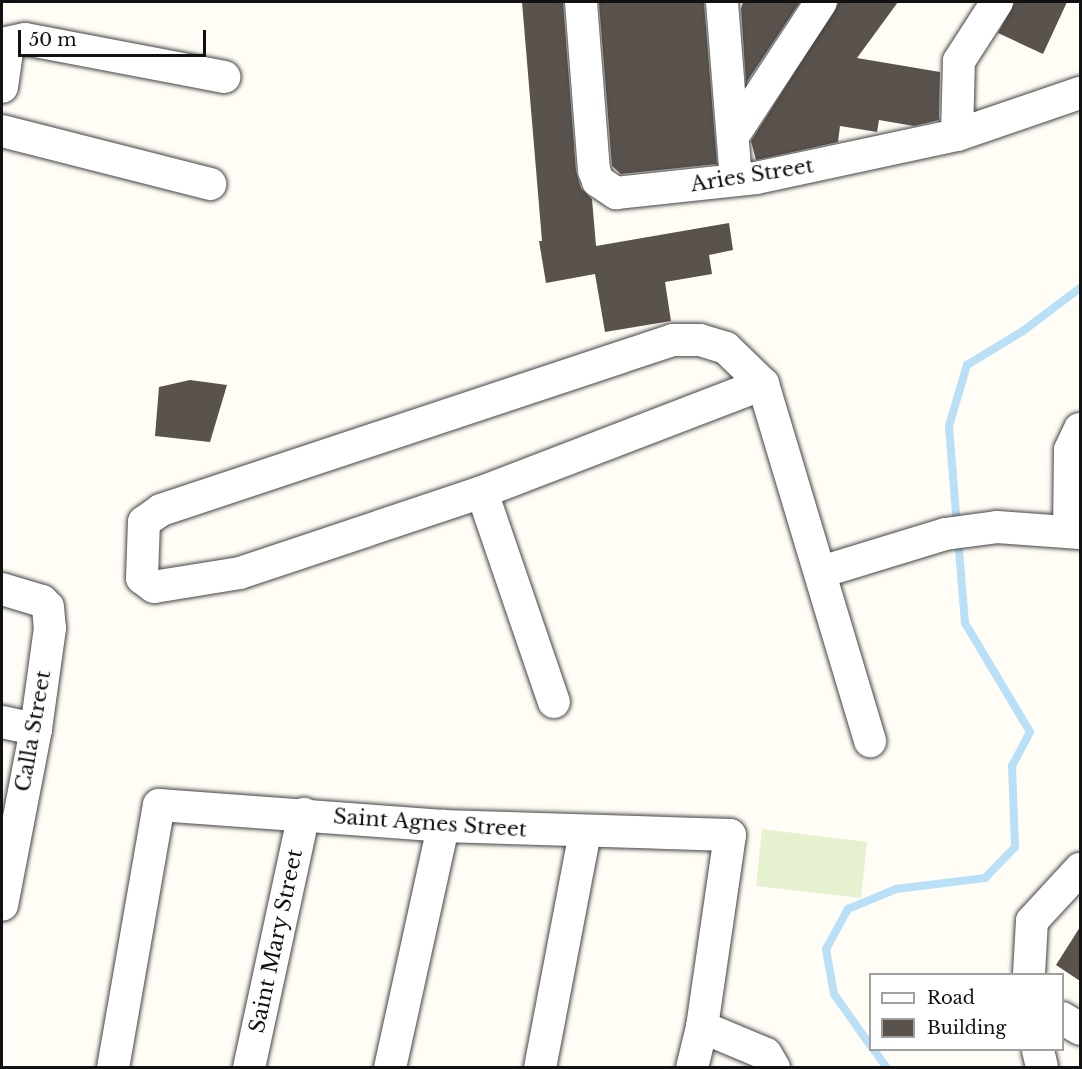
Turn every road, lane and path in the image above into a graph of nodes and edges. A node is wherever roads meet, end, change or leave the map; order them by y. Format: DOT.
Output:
graph roads {
  1 [pos="581,2"];
  2 [pos="722,2"];
  3 [pos="821,2"];
  4 [pos="997,2"];
  5 [pos="5,44"];
  6 [pos="224,77"];
  7 [pos="2,87"];
  8 [pos="1080,93"];
  9 [pos="2,131"];
  10 [pos="957,135"];
  11 [pos="733,136"];
  12 [pos="736,179"];
  13 [pos="210,184"];
  14 [pos="763,384"];
  15 [pos="1080,429"];
  16 [pos="483,492"];
  17 [pos="1075,532"];
  18 [pos="821,572"];
  19 [pos="2,589"];
  20 [pos="554,702"];
  21 [pos="2,722"];
  22 [pos="36,729"];
  23 [pos="870,741"];
  24 [pos="304,814"];
  25 [pos="442,826"];
  26 [pos="585,832"];
  27 [pos="7,843"];
  28 [pos="1080,869"];
  29 [pos="2,905"];
  30 [pos="1029,973"];
  31 [pos="1064,1019"];
  32 [pos="702,1026"];
  33 [pos="1080,1029"];
  34 [pos="1038,1051"];
  35 [pos="113,1068"];
  36 [pos="249,1068"];
  37 [pos="390,1068"];
  38 [pos="540,1068"];
  39 [pos="692,1068"];
  40 [pos="774,1068"];
  41 [pos="1042,1068"];
  1 -- 12 [label="street, Aries Street"];
  2 -- 11 [label="street"];
  3 -- 11 [label="street"];
  4 -- 10 [label="street"];
  5 -- 6 [label="street"];
  5 -- 7 [label="street"];
  8 -- 10 [label="street, Aries Street"];
  9 -- 13 [label="street"];
  10 -- 12 [label="street, Aries Street"];
  11 -- 12 [label="street"];
  14 -- 16 [label="street"];
  14 -- 16 [label="street"];
  14 -- 18 [label="street"];
  15 -- 17 [label="street"];
  16 -- 20 [label="street"];
  17 -- 18 [label="street"];
  18 -- 23 [label="street"];
  19 -- 22 [label="street, Calla Street"];
  21 -- 22 [label="street"];
  22 -- 27 [label="street, Calla Street"];
  24 -- 25 [label="street, Saint Agnes Street"];
  24 -- 35 [label="street, Saint Agnes Street"];
  24 -- 36 [label="street, Saint Mary Street"];
  25 -- 26 [label="street, Saint Agnes Street"];
  25 -- 37 [label="street"];
  26 -- 32 [label="street, Saint Agnes Street"];
  26 -- 38 [label="street"];
  27 -- 29 [label="street, Calla Street"];
  28 -- 30 [label="street"];
  31 -- 33 [label="street"];
  32 -- 39 [label="street, Saint Agnes Street"];
  32 -- 40 [label="street"];
  34 -- 41 [label="street"];
}
